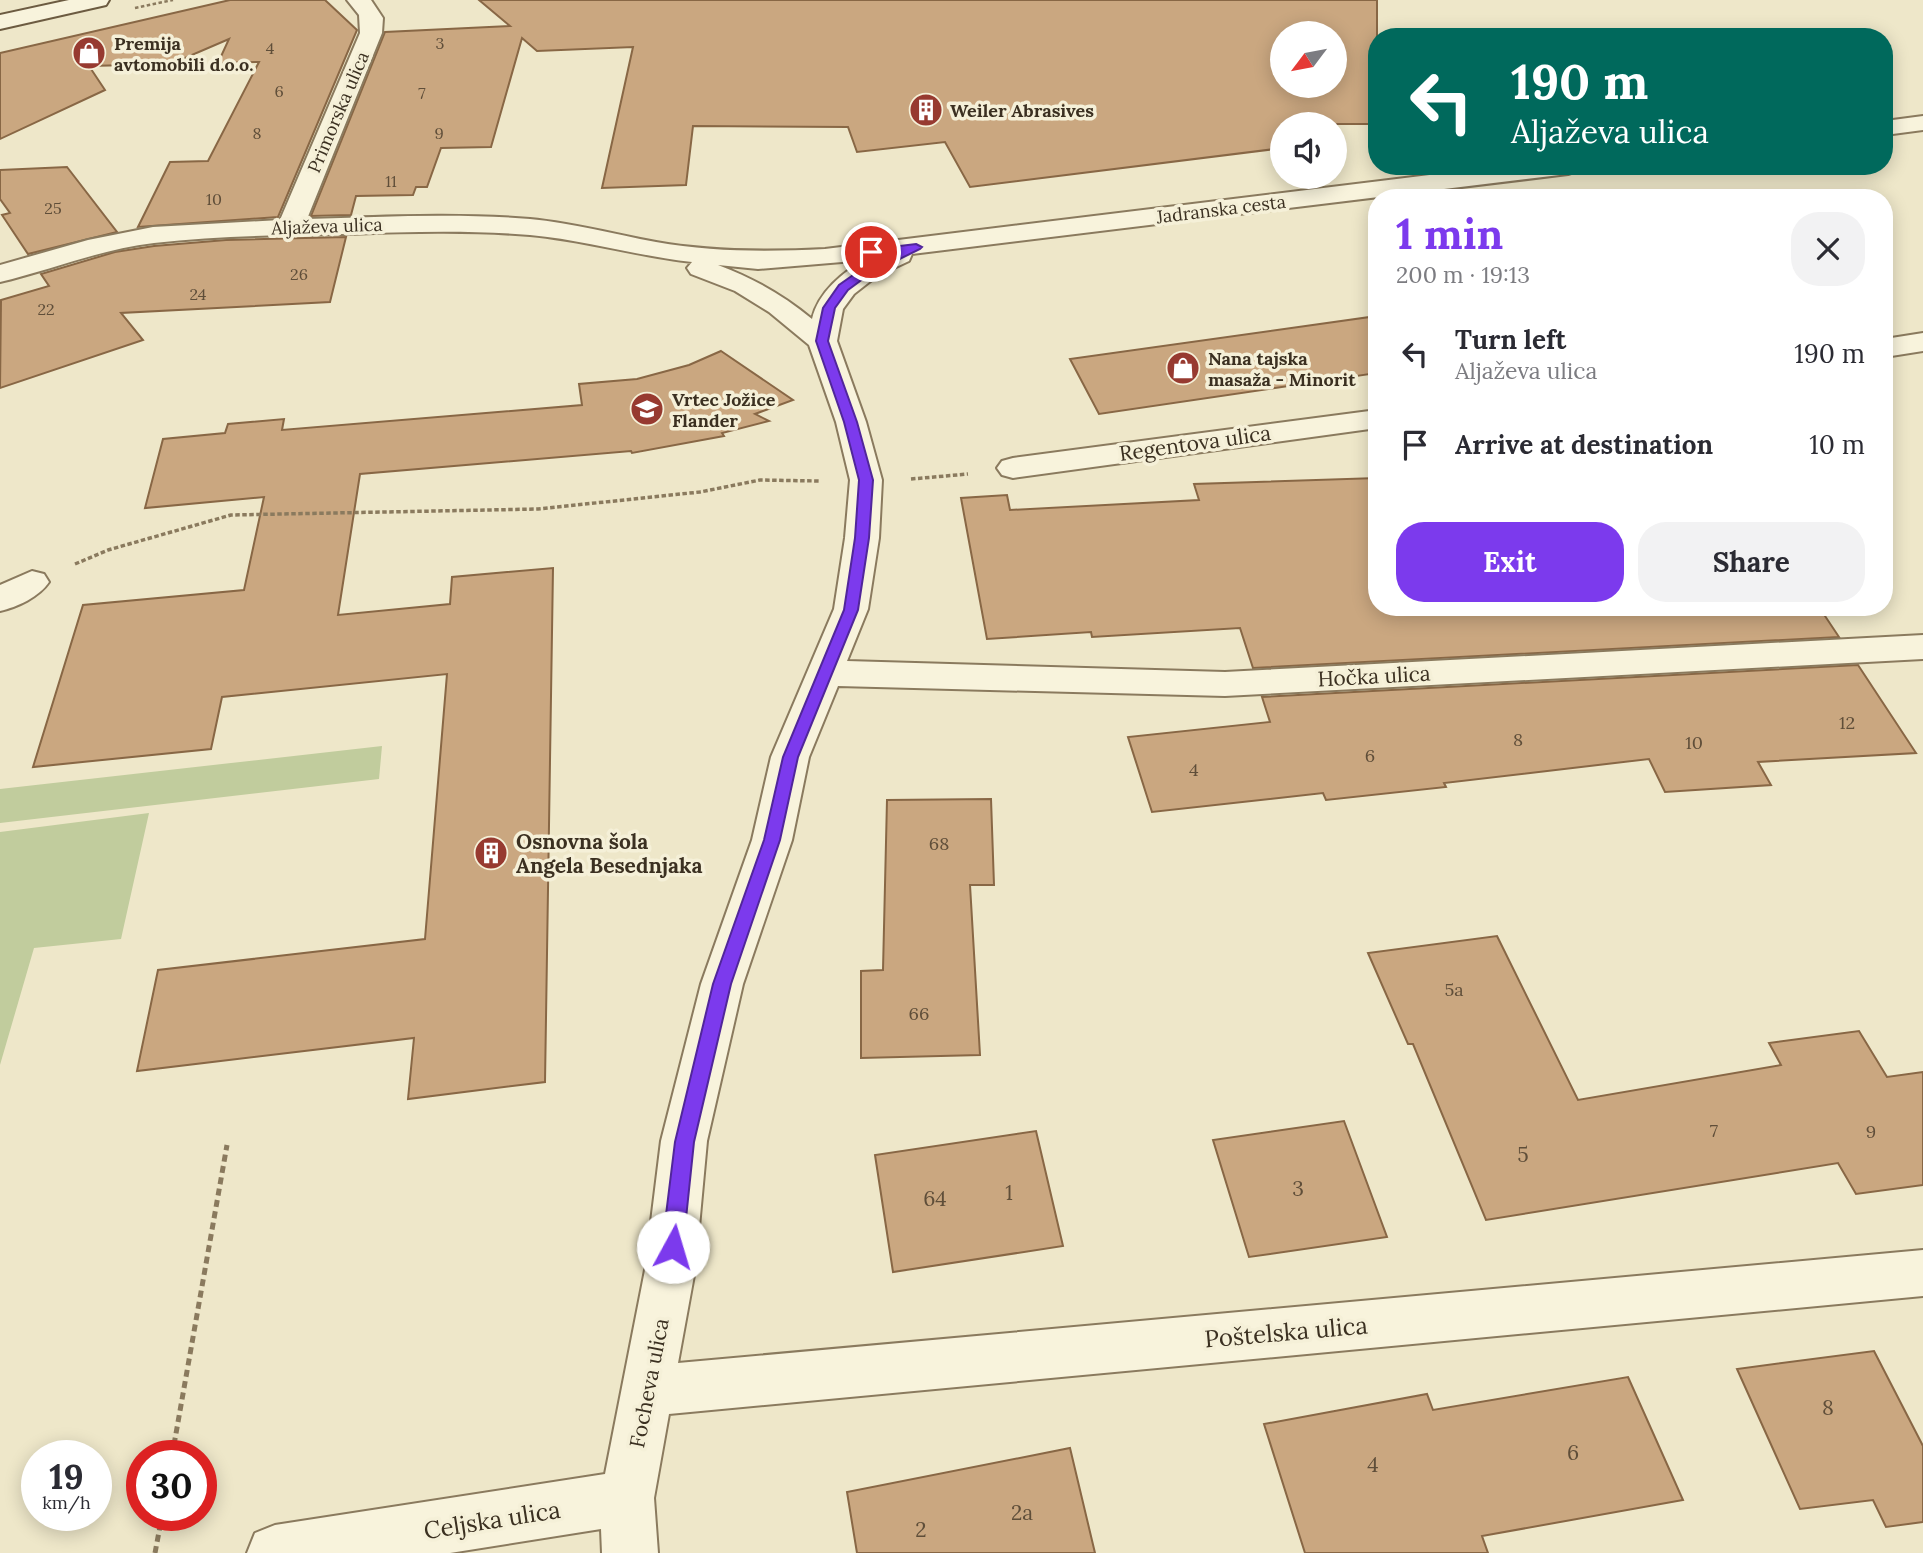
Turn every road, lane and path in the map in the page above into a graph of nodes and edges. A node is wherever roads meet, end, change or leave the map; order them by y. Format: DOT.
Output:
graph roads {
  1 [pos="35,0"];
  2 [pos="98,0"];
  3 [pos="358,0"];
  4 [pos="0,8"];
  5 [pos="0,22"];
  6 [pos="1923,123"];
  7 [pos="1893,127"];
  8 [pos="1496,175"];
  9 [pos="1383,189"];
  10 [pos="1368,191"];
  11 [pos="290,227"];
  12 [pos="916,247"];
  13 [pos="657,250"];
  14 [pos="0,274"];
  15 [pos="822,341"];
  16 [pos="1923,342"];
  17 [pos="1893,347"];
  18 [pos="1368,420"];
  19 [pos="1013,468"];
  20 [pos="906,479"];
  21 [pos="824,481"];
  22 [pos="32,582"];
  23 [pos="0,600"];
  24 [pos="1923,647"];
  25 [pos="825,673"];
  26 [pos="227,1145"];
  27 [pos="1923,1273"];
  28 [pos="649,1391"];
  29 [pos="175,1440"];
  30 [pos="627,1498"];
  31 [pos="159,1531"];
  32 [pos="155,1553"];
  33 [pos="275,1553"];
  34 [pos="630,1553"];
  1 -- 4 [label="street"];
  2 -- 5 [label="street"];
  3 -- 11 [label="street, Primorska ulica"];
  6 -- 7 [label="street"];
  8 -- 9 [label="street, Jadranska cesta"];
  10 -- 12 [label="street, Jadranska cesta"];
  11 -- 13 [label="street, Aljaževa ulica"];
  11 -- 14 [label="street, Aljaževa ulica"];
  12 -- 13 [label="street, Aljaževa ulica"];
  12 -- 15 [label="street"];
  13 -- 15 [label="street, Aljaževa ulica"];
  15 -- 25 [label="street, Focheva ulica"];
  16 -- 17 [label="street"];
  18 -- 19 [label="street, Regentova ulica"];
  19 -- 20 [label="path"];
  21 -- 22 [label="path"];
  22 -- 23 [label="street"];
  24 -- 25 [label="street, Hočka ulica"];
  25 -- 28 [label="street, Focheva ulica"];
  26 -- 29 [label="path"];
  27 -- 28 [label="street, Poštelska ulica"];
  28 -- 30 [label="street, Focheva ulica"];
  30 -- 33 [label="street, Celjska ulica"];
  30 -- 34 [label="street, Focheva ulica"];
  31 -- 32 [label="path"];
}
